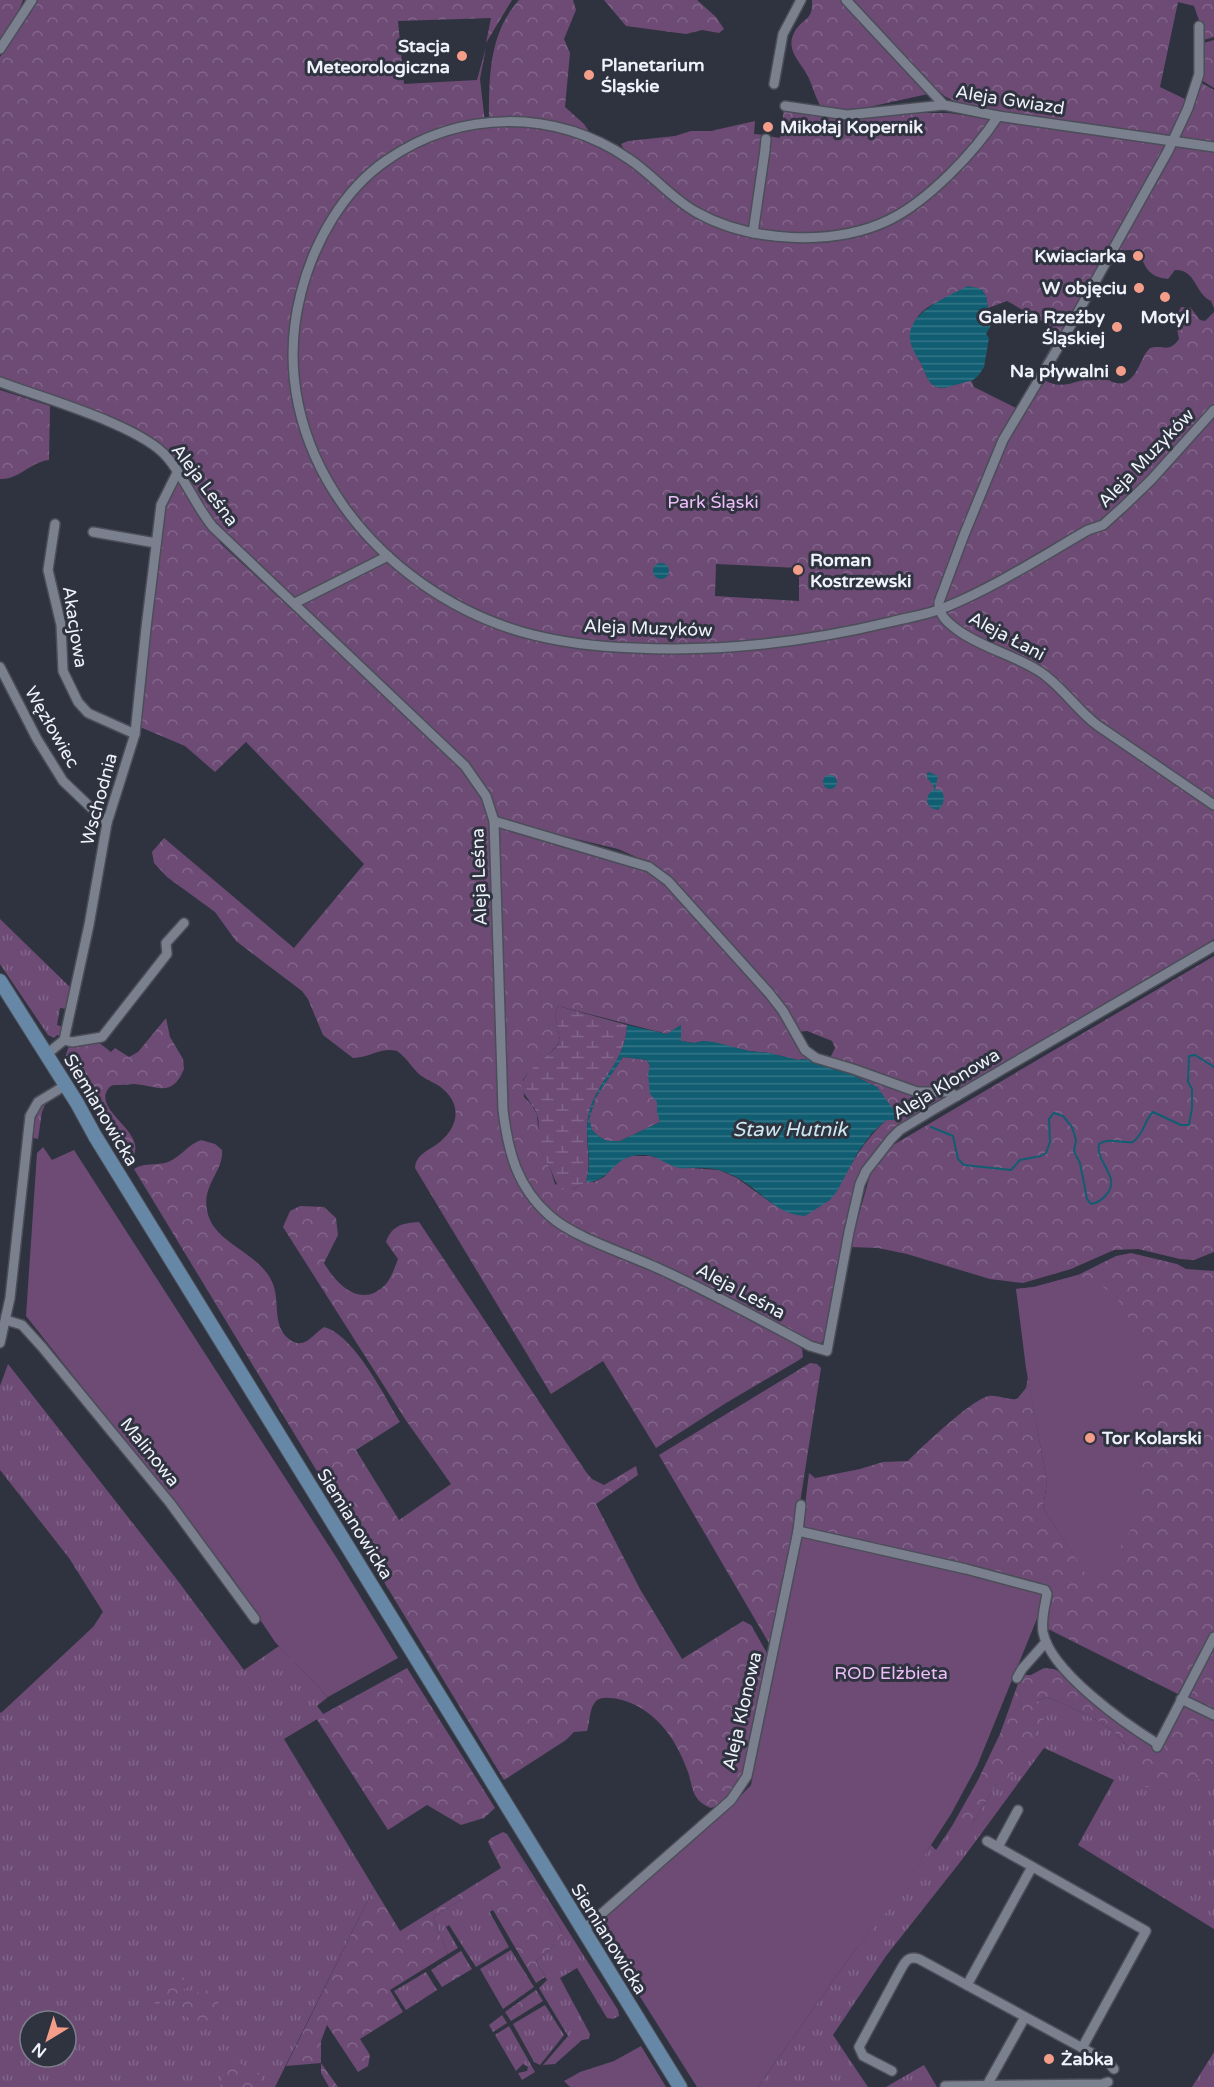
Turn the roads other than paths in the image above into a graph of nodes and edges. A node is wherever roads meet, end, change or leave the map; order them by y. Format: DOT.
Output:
graph roads {
  1 [pos="32,0"];
  2 [pos="801,0"];
  3 [pos="846,0"];
  4 [pos="1199,26"];
  5 [pos="0,49"];
  6 [pos="774,84"];
  7 [pos="944,105"];
  8 [pos="784,106"];
  9 [pos="998,116"];
  10 [pos="1172,141"];
  11 [pos="765,146"];
  12 [pos="1214,147"];
  13 [pos="753,233"];
  14 [pos="0,382"];
  15 [pos="1214,410"];
  16 [pos="178,471"];
  17 [pos="55,524"];
  18 [pos="93,532"];
  19 [pos="156,543"];
  20 [pos="388,555"];
  21 [pos="295,603"];
  22 [pos="939,610"];
  23 [pos="0,668"];
  24 [pos="135,734"];
  25 [pos="1214,805"];
  26 [pos="494,821"];
  27 [pos="107,823"];
  28 [pos="184,923"];
  29 [pos="1214,946"];
  30 [pos="0,981"];
  31 [pos="64,1040"];
  32 [pos="47,1054"];
  33 [pos="66,1085"];
  34 [pos="957,1096"];
  35 [pos="6,1320"];
  36 [pos="0,1343"];
  37 [pos="827,1351"];
  38 [pos="801,1504"];
  39 [pos="798,1531"];
  40 [pos="255,1619"];
  41 [pos="1214,1637"];
  42 [pos="1046,1642"];
  43 [pos="1017,1678"];
  44 [pos="1181,1699"];
  45 [pos="1214,1715"];
  46 [pos="1018,1810"];
  47 [pos="987,1841"];
  48 [pos="998,1847"];
  49 [pos="1032,1867"];
  50 [pos="583,1930"];
  51 [pos="967,1985"];
  52 [pos="1025,2017"];
  53 [pos="1082,2048"];
  54 [pos="1114,2068"];
  55 [pos="892,2071"];
  56 [pos="1108,2082"];
  57 [pos="945,2086"];
  58 [pos="987,2086"];
  59 [pos="680,2087"];
  1 -- 5 [label="street"];
  2 -- 6 [label="street"];
  3 -- 7 [label="street, Aleja Gwiazd"];
  4 -- 10 [label="street"];
  7 -- 8 [label="street"];
  7 -- 9 [label="street, Aleja Gwiazd"];
  9 -- 10 [label="street, Aleja Gwiazd"];
  9 -- 13 [label="street, Aleja Muzyków"];
  10 -- 12 [label="street, Aleja Gwiazd"];
  10 -- 22 [label="street"];
  11 -- 13 [label="street"];
  13 -- 20 [label="street, Aleja Muzyków"];
  14 -- 16 [label="street, Aleja Leśna"];
  15 -- 22 [label="street, Aleja Muzyków"];
  16 -- 19 [label="street, Wschodnia"];
  16 -- 21 [label="street, Aleja Leśna"];
  17 -- 24 [label="street, Akacjowa"];
  18 -- 19 [label="street"];
  19 -- 24 [label="street, Wschodnia"];
  20 -- 21 [label="street"];
  20 -- 22 [label="street, Aleja Muzyków"];
  21 -- 26 [label="street, Aleja Leśna"];
  22 -- 25 [label="street, Aleja Łani"];
  23 -- 27 [label="street, Węzłowiec"];
  24 -- 27 [label="street, Wschodnia"];
  26 -- 34 [label="street"];
  26 -- 37 [label="street, Aleja Leśna"];
  27 -- 31 [label="street, Wschodnia"];
  28 -- 31 [label="street"];
  29 -- 34 [label="street, Aleja Klonowa"];
  30 -- 32 [label="street, Siemianowicka"];
  31 -- 32 [label="street"];
  32 -- 33 [label="street, Siemianowicka"];
  33 -- 35 [label="street"];
  33 -- 50 [label="street, Siemianowicka"];
  34 -- 37 [label="street, Aleja Klonowa"];
  35 -- 36 [label="street"];
  35 -- 40 [label="street, Malinowa"];
  38 -- 39 [label="street, Aleja Klonowa"];
  39 -- 42 [label="street"];
  39 -- 50 [label="street, Aleja Klonowa"];
  41 -- 44 [label="street"];
  42 -- 43 [label="street"];
  42 -- 44 [label="street"];
  44 -- 45 [label="street"];
  46 -- 48 [label="street"];
  47 -- 48 [label="street"];
  48 -- 49 [label="street"];
  49 -- 51 [label="street"];
  49 -- 53 [label="street"];
  50 -- 59 [label="street, Siemianowicka"];
  51 -- 52 [label="street"];
  51 -- 55 [label="street"];
  52 -- 53 [label="street"];
  52 -- 58 [label="street"];
  53 -- 54 [label="street"];
  56 -- 58 [label="street"];
  57 -- 58 [label="street"];
}
